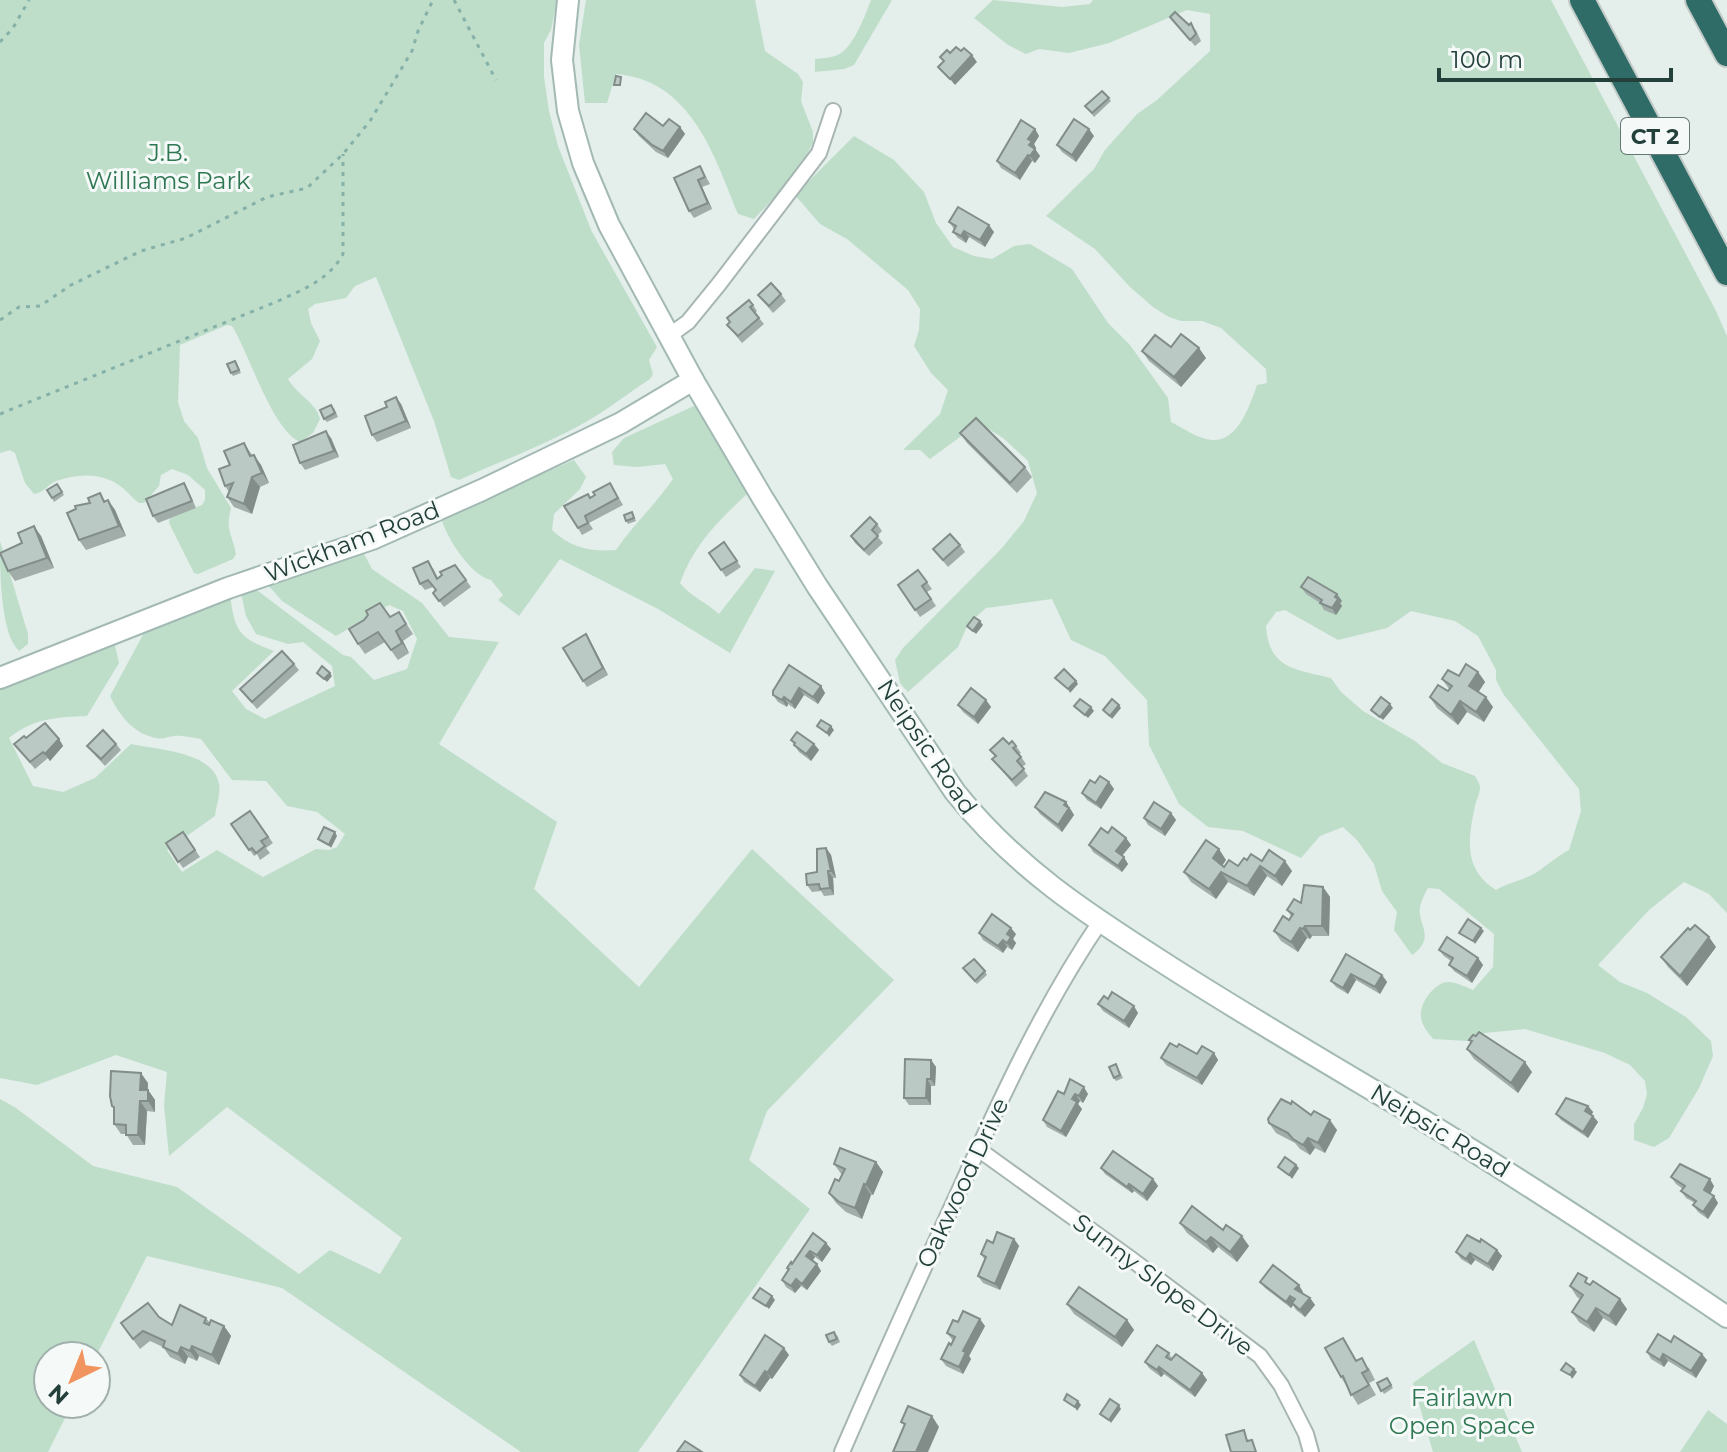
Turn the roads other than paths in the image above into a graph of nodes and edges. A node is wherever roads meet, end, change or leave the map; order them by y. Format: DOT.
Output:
graph roads {
  1 [pos="568,0"];
  2 [pos="1582,0"];
  3 [pos="1698,0"];
  4 [pos="1727,54"];
  5 [pos="833,111"];
  6 [pos="1727,273"];
  7 [pos="670,335"];
  8 [pos="693,380"];
  9 [pos="0,678"];
  10 [pos="1100,922"];
  11 [pos="978,1149"];
  12 [pos="1727,1317"];
  13 [pos="842,1452"];
  14 [pos="1311,1452"];
  1 -- 7 [label="street, Neipsic Road"];
  2 -- 6 [label="highway, CT 2"];
  3 -- 4 [label="highway"];
  5 -- 7 [label="street"];
  7 -- 8 [label="street, Neipsic Road"];
  8 -- 9 [label="street, Wickham Road"];
  8 -- 10 [label="street, Neipsic Road"];
  10 -- 11 [label="street, Oakwood Drive"];
  10 -- 12 [label="street, Neipsic Road"];
  11 -- 13 [label="street, Oakwood Drive"];
  11 -- 14 [label="street, Sunny Slope Drive"];
}
